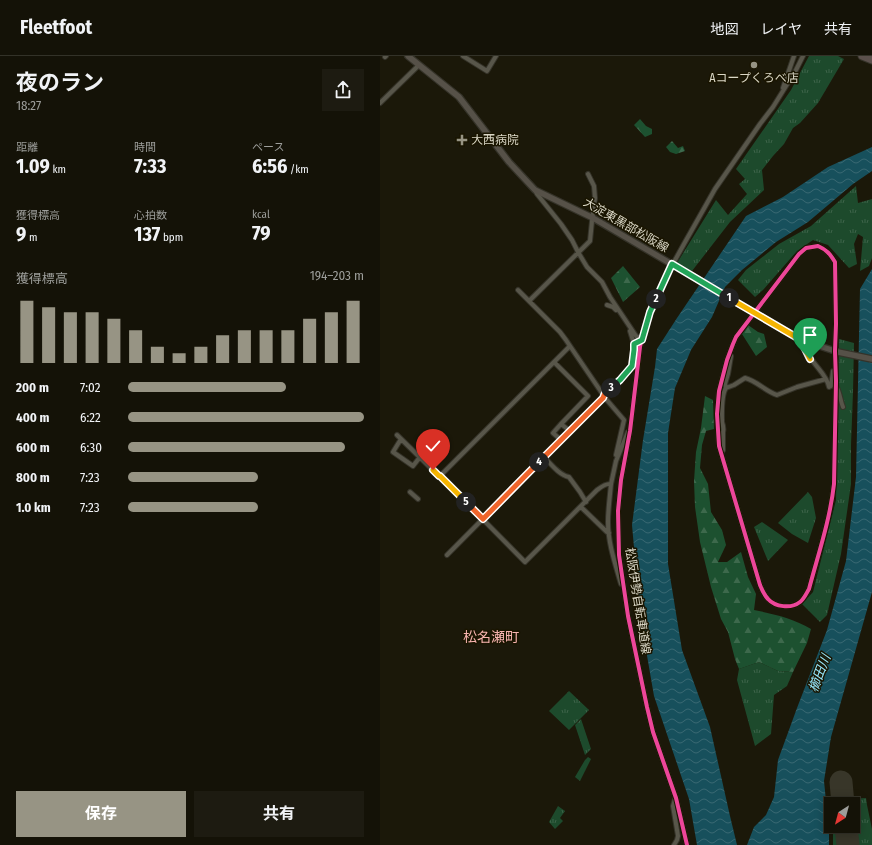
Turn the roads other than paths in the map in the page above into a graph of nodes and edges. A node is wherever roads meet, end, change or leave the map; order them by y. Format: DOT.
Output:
graph roads {
  1 [pos="408,56"];
  2 [pos="463,56"];
  3 [pos="496,56"];
  4 [pos="794,56"];
  5 [pos="803,56"];
  6 [pos="862,56"];
  7 [pos="872,60"];
  8 [pos="419,64"];
  9 [pos="781,95"];
  10 [pos="380,103"];
  11 [pos="588,174"];
  12 [pos="535,190"];
  13 [pos="593,218"];
  14 [pos="578,252"];
  15 [pos="673,265"];
  16 [pos="518,290"];
  17 [pos="529,301"];
  18 [pos="607,305"];
  19 [pos="753,312"];
  20 [pos="620,313"];
  21 [pos="642,340"];
  22 [pos="801,340"];
  23 [pos="634,344"];
  24 [pos="570,346"];
  25 [pos="731,348"];
  26 [pos="836,351"];
  27 [pos="872,359"];
  28 [pos="554,362"];
  29 [pos="835,370"];
  30 [pos="826,380"];
  31 [pos="836,386"];
  32 [pos="726,388"];
  33 [pos="604,396"];
  34 [pos="843,407"];
  35 [pos="561,424"];
  36 [pos="570,431"];
  37 [pos="630,431"];
  38 [pos="397,435"];
  39 [pos="401,439"];
  40 [pos="561,440"];
  41 [pos="721,453"];
  42 [pos="420,457"];
  43 [pos="544,457"];
  44 [pos="616,461"];
  45 [pos="440,476"];
  46 [pos="611,484"];
  47 [pos="410,492"];
  48 [pos="418,499"];
  49 [pos="586,502"];
  50 [pos="581,507"];
  51 [pos="483,519"];
  52 [pos="609,533"];
  53 [pos="447,555"];
  54 [pos="624,587"];
  55 [pos="676,798"];
  56 [pos="674,845"];
  57 [pos="688,845"];
  1 -- 8 [label="main road, 大淀東黒部松阪線"];
  2 -- 3 [label="street"];
  4 -- 9 [label="street"];
  5 -- 9 [label="street"];
  6 -- 7 [label="highway"];
  8 -- 10 [label="street"];
  8 -- 12 [label="main road, 大淀東黒部松阪線"];
  9 -- 15 [label="street, 松阪伊勢自転車道線"];
  11 -- 13 [label="street"];
  12 -- 13 [label="main road, 大淀東黒部松阪線"];
  12 -- 14 [label="street"];
  13 -- 14 [label="street"];
  13 -- 15 [label="main road, 大淀東黒部松阪線"];
  14 -- 17 [label="street"];
  14 -- 20 [label="street"];
  15 -- 19 [label="main road, 大淀東黒部松阪線"];
  15 -- 21 [label="street, 松阪伊勢自転車道線"];
  16 -- 17 [label="street"];
  17 -- 24 [label="street"];
  18 -- 20 [label="street"];
  19 -- 22 [label="main road, 大淀東黒部松阪線"];
  19 -- 25 [label="street"];
  19 -- 26 [label="street"];
  20 -- 21 [label="street"];
  20 -- 23 [label="street"];
  21 -- 23 [label="street"];
  21 -- 37 [label="street, 松阪伊勢自転車道線"];
  22 -- 26 [label="main road, 大淀東黒部松阪線"];
  22 -- 30 [label="street"];
  23 -- 33 [label="street"];
  24 -- 28 [label="street"];
  24 -- 33 [label="street"];
  25 -- 32 [label="street"];
  25 -- 41 [label="street"];
  26 -- 27 [label="main road, 大淀東黒部松阪線"];
  26 -- 29 [label="street"];
  28 -- 35 [label="street"];
  28 -- 45 [label="street"];
  29 -- 30 [label="street"];
  29 -- 31 [label="street"];
  30 -- 32 [label="street"];
  31 -- 34 [label="street"];
  31 -- 41 [label="street"];
  32 -- 41 [label="street"];
  33 -- 36 [label="street"];
  33 -- 44 [label="street"];
  35 -- 36 [label="street"];
  35 -- 40 [label="street"];
  36 -- 40 [label="street"];
  37 -- 44 [label="street"];
  37 -- 54 [label="street, 松阪伊勢自転車道線"];
  38 -- 39 [label="street"];
  39 -- 42 [label="street"];
  39 -- 42 [label="street"];
  40 -- 43 [label="street"];
  42 -- 45 [label="street"];
  43 -- 49 [label="street"];
  43 -- 51 [label="street"];
  44 -- 46 [label="street"];
  45 -- 51 [label="street"];
  46 -- 49 [label="street"];
  46 -- 52 [label="street"];
  47 -- 48 [label="street"];
  49 -- 50 [label="street"];
  50 -- 51 [label="street"];
  50 -- 52 [label="street"];
  51 -- 53 [label="street"];
  52 -- 54 [label="street"];
  54 -- 55 [label="street, 松阪伊勢自転車道線"];
  55 -- 56 [label="street"];
  55 -- 57 [label="street, 松阪伊勢自転車道線"];
}
